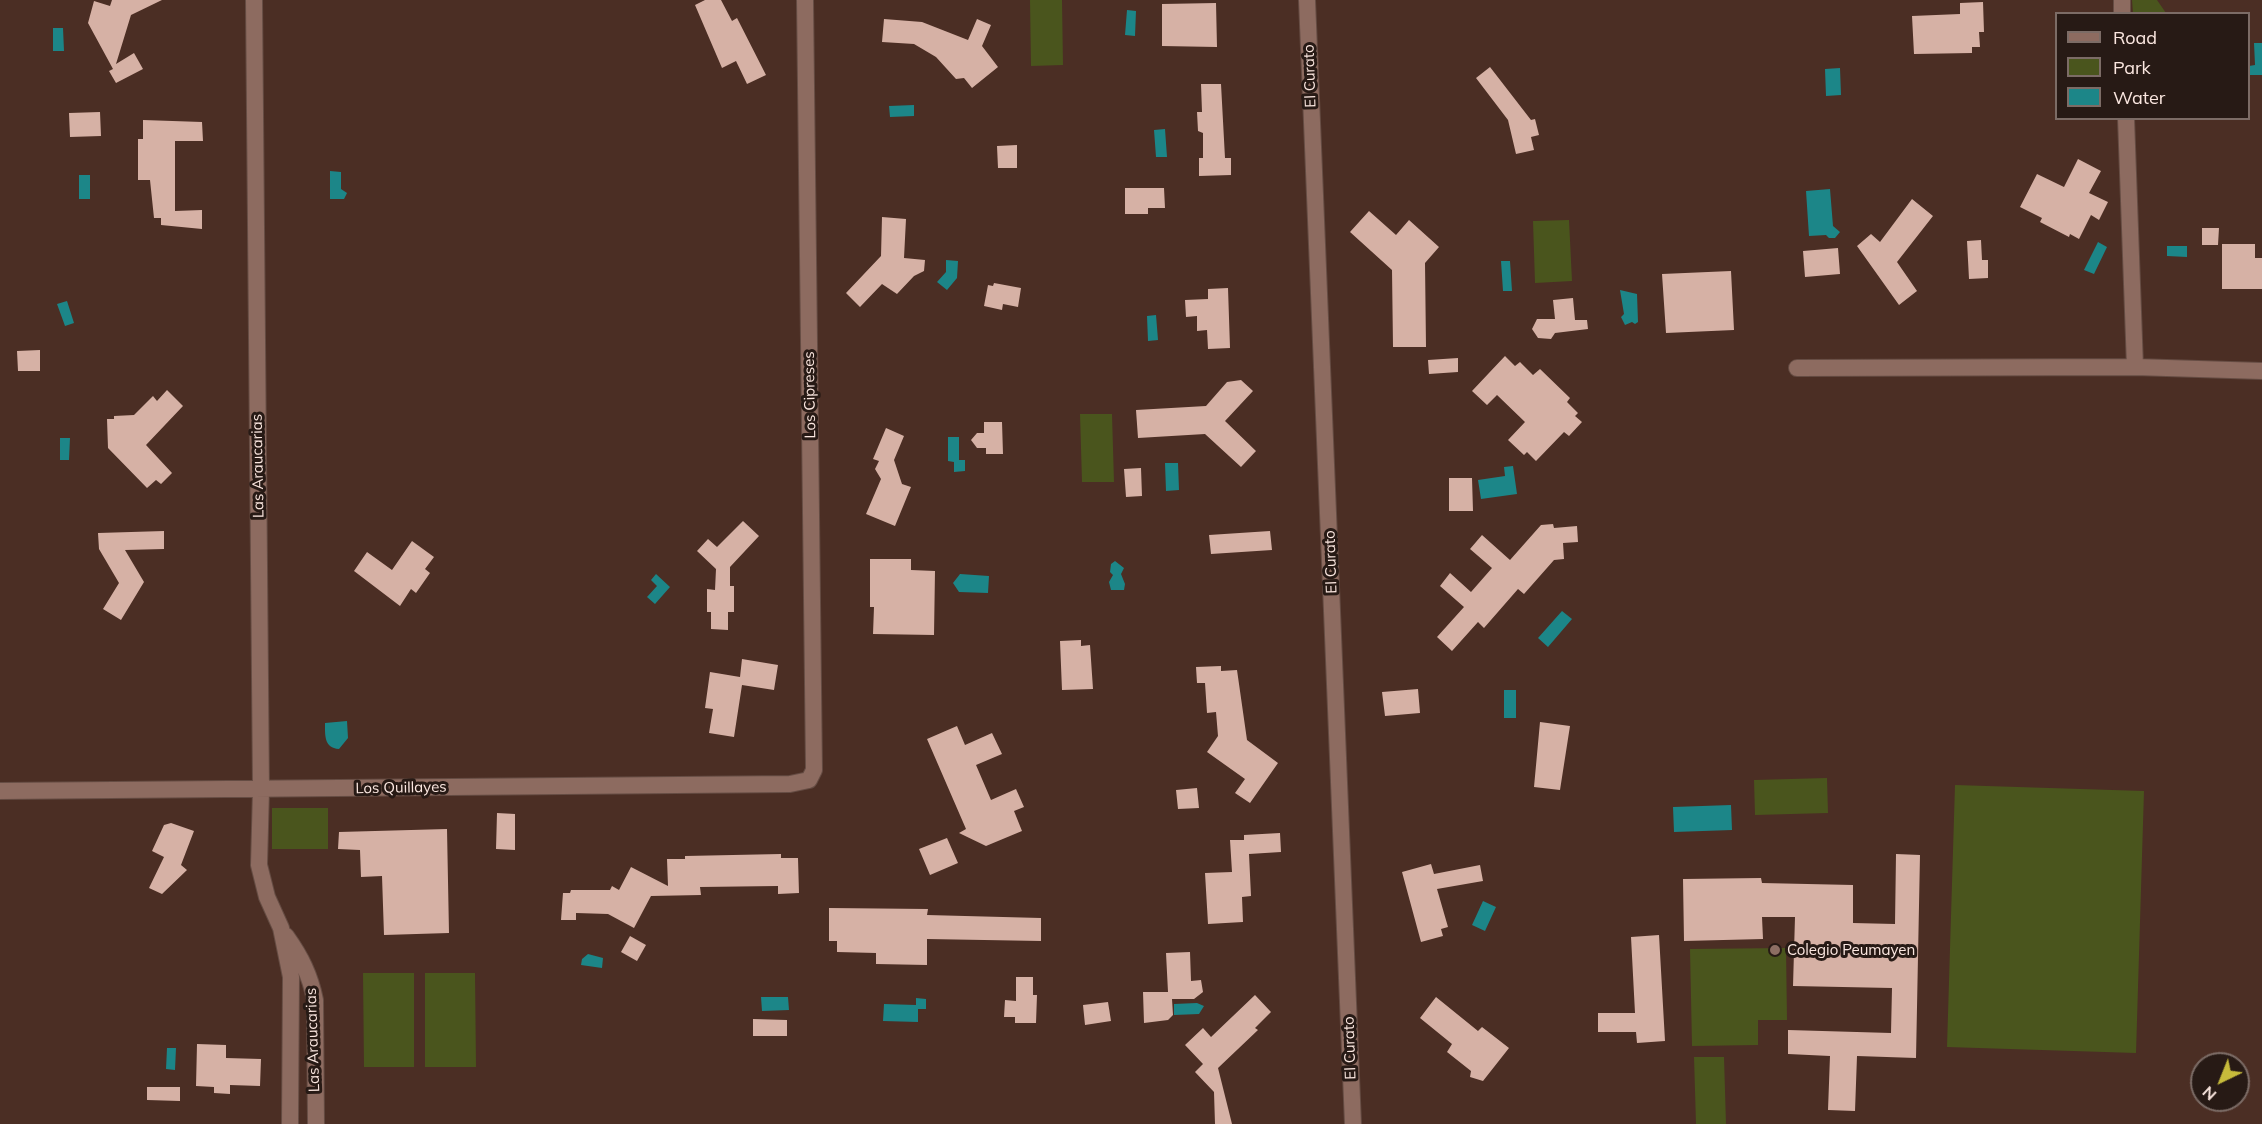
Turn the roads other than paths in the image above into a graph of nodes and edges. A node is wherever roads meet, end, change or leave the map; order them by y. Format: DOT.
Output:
graph roads {
  1 [pos="254,0"];
  2 [pos="805,0"];
  3 [pos="1307,0"];
  4 [pos="2126,120"];
  5 [pos="2135,367"];
  6 [pos="1797,368"];
  7 [pos="2262,370"];
  8 [pos="802,783"];
  9 [pos="261,790"];
  10 [pos="0,791"];
  11 [pos="280,928"];
  12 [pos="290,1124"];
  13 [pos="316,1124"];
  14 [pos="1353,1124"];
  1 -- 9 [label="street, Las Araucarias"];
  2 -- 8 [label="street, Los Cipreses"];
  3 -- 14 [label="street, El Curato"];
  4 -- 5 [label="street"];
  5 -- 6 [label="street"];
  5 -- 7 [label="street"];
  8 -- 9 [label="street, Los Quillayes"];
  9 -- 10 [label="street, Los Quillayes"];
  9 -- 11 [label="street, Las Araucarias"];
  11 -- 12 [label="street, Las Araucarias"];
  11 -- 13 [label="street, Las Araucarias"];
}
